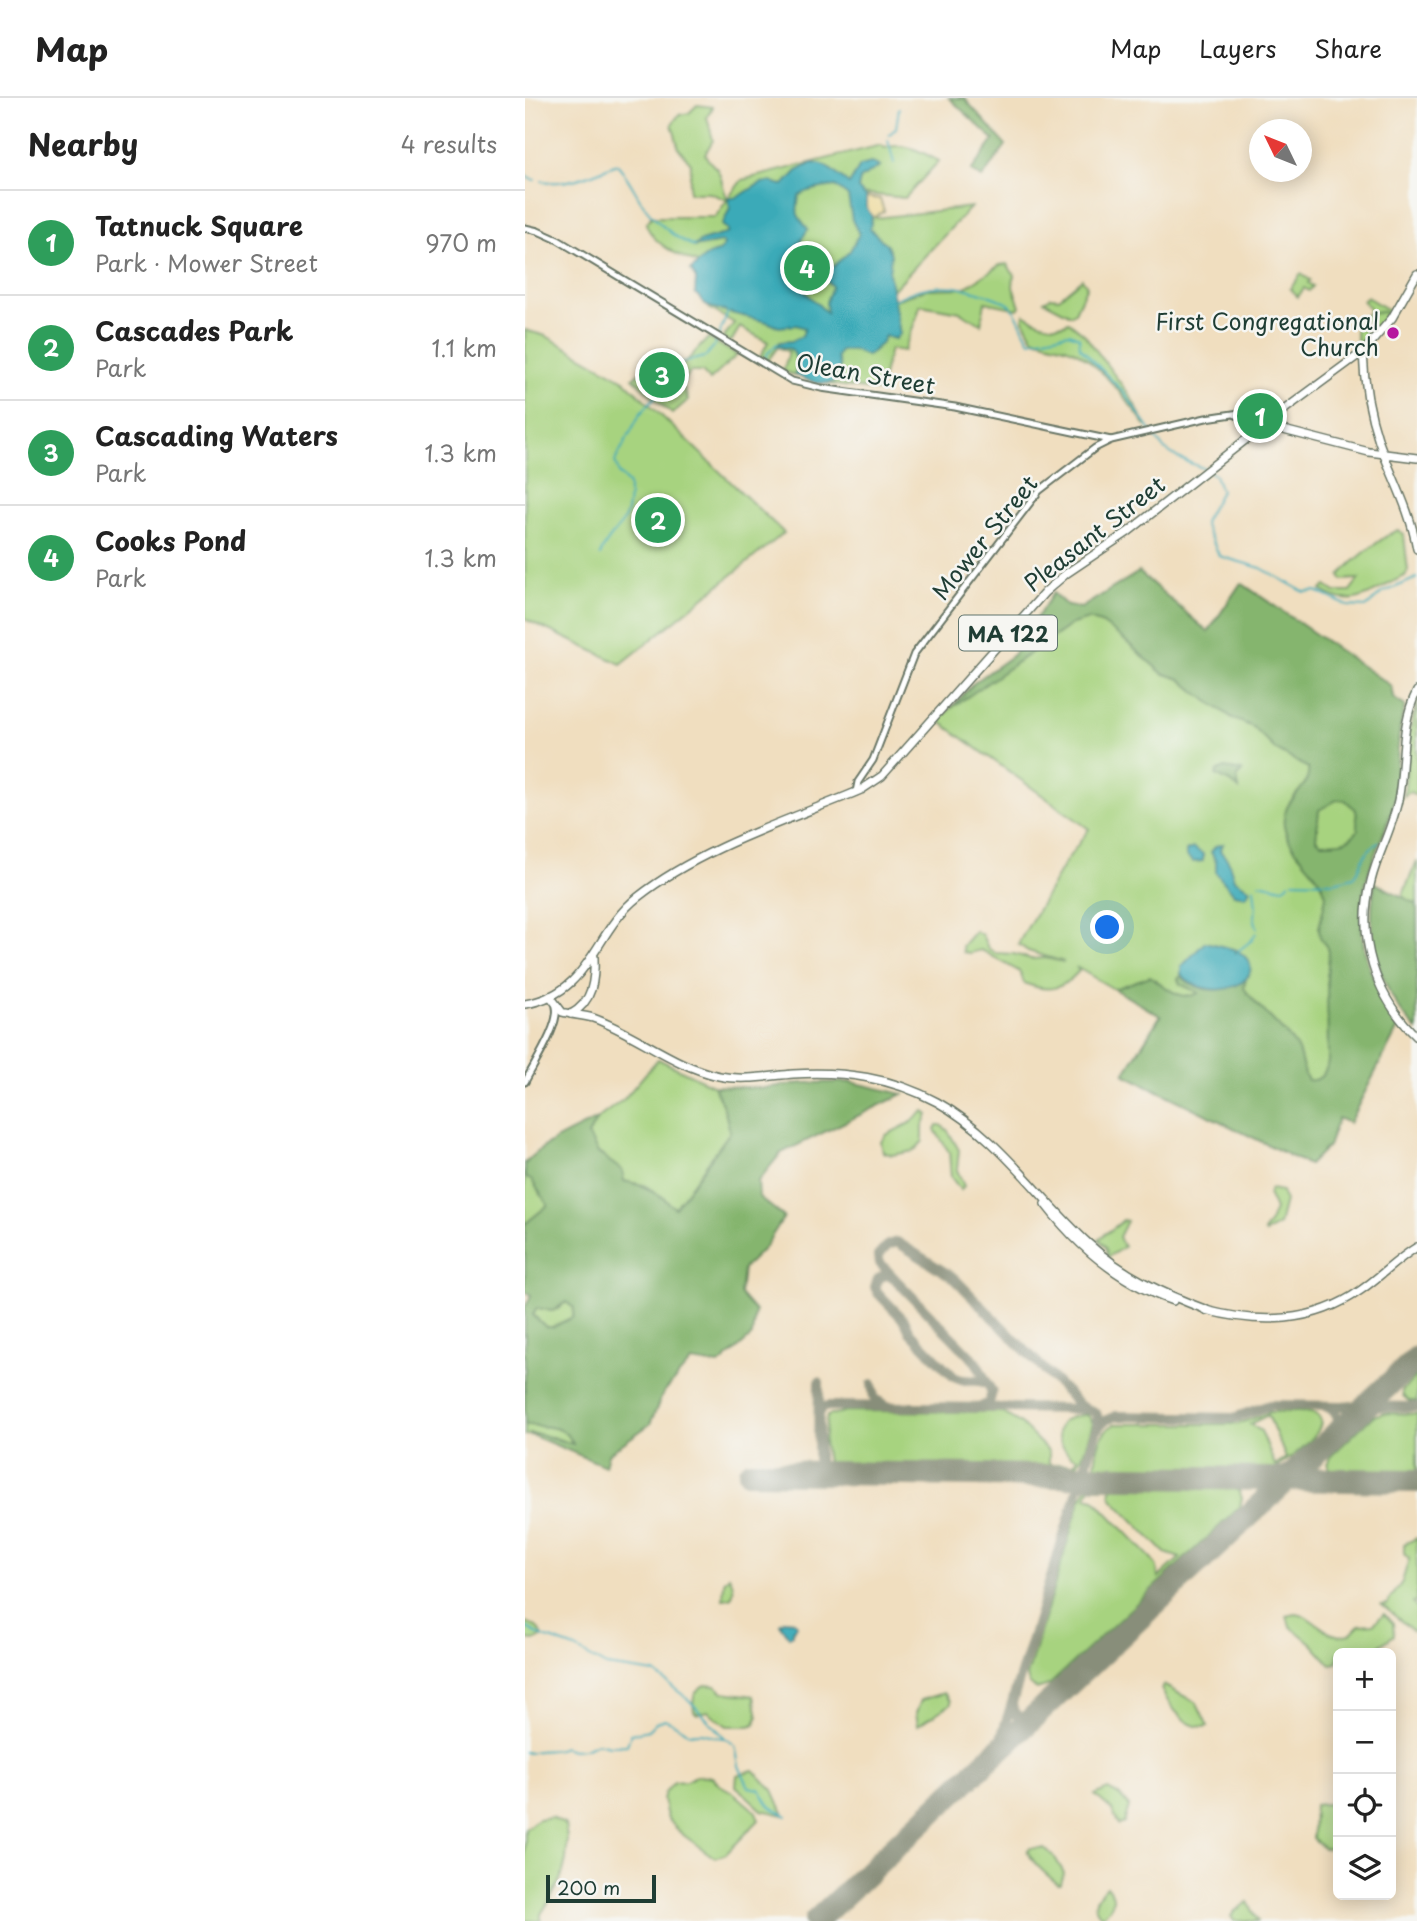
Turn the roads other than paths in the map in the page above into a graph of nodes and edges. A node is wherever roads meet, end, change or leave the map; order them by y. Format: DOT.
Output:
graph roads {
  1 [pos="525,228"];
  2 [pos="1417,274"];
  3 [pos="1363,352"];
  4 [pos="1281,412"];
  5 [pos="1236,415"];
  6 [pos="1264,425"];
  7 [pos="1111,440"];
  8 [pos="1385,455"];
  9 [pos="1417,458"];
  10 [pos="1417,549"];
  11 [pos="1417,691"];
  12 [pos="856,792"];
  13 [pos="594,956"];
  14 [pos="584,970"];
  15 [pos="594,981"];
  16 [pos="550,996"];
  17 [pos="588,998"];
  18 [pos="525,1004"];
  19 [pos="556,1007"];
  20 [pos="570,1014"];
  21 [pos="594,1018"];
  22 [pos="555,1024"];
  23 [pos="1417,1037"];
  24 [pos="525,1082"];
  25 [pos="1417,1247"];
  1 -- 7 [label="street, Olean Street"];
  2 -- 3 [label="main road, Pleasant Street"];
  3 -- 4 [label="main road, Pleasant Street"];
  3 -- 8 [label="main road"];
  4 -- 5 [label="street, Mower Street"];
  4 -- 6 [label="main road, Pleasant Street"];
  5 -- 6 [label="street, Mower Street"];
  5 -- 7 [label="street, Mower Street"];
  6 -- 8 [label="main road"];
  6 -- 12 [label="main road, Pleasant Street / MA 122"];
  7 -- 12 [label="street, Mower Street"];
  8 -- 9 [label="main road"];
  8 -- 10 [label="main road"];
  11 -- 23 [label="main road"];
  12 -- 13 [label="main road, Pleasant Street / MA 122"];
  13 -- 14 [label="main road, Pleasant Street / MA 122"];
  13 -- 15 [label="main road"];
  14 -- 15 [label="main road"];
  14 -- 16 [label="main road, Pleasant Street / MA 122"];
  15 -- 17 [label="main road"];
  16 -- 18 [label="main road, Pleasant Street / MA 122"];
  16 -- 19 [label="main road"];
  17 -- 20 [label="main road"];
  17 -- 21 [label="main road"];
  19 -- 20 [label="main road"];
  19 -- 22 [label="street"];
  20 -- 21 [label="main road"];
  20 -- 22 [label="street"];
  21 -- 25 [label="main road"];
  22 -- 24 [label="street"];
}
